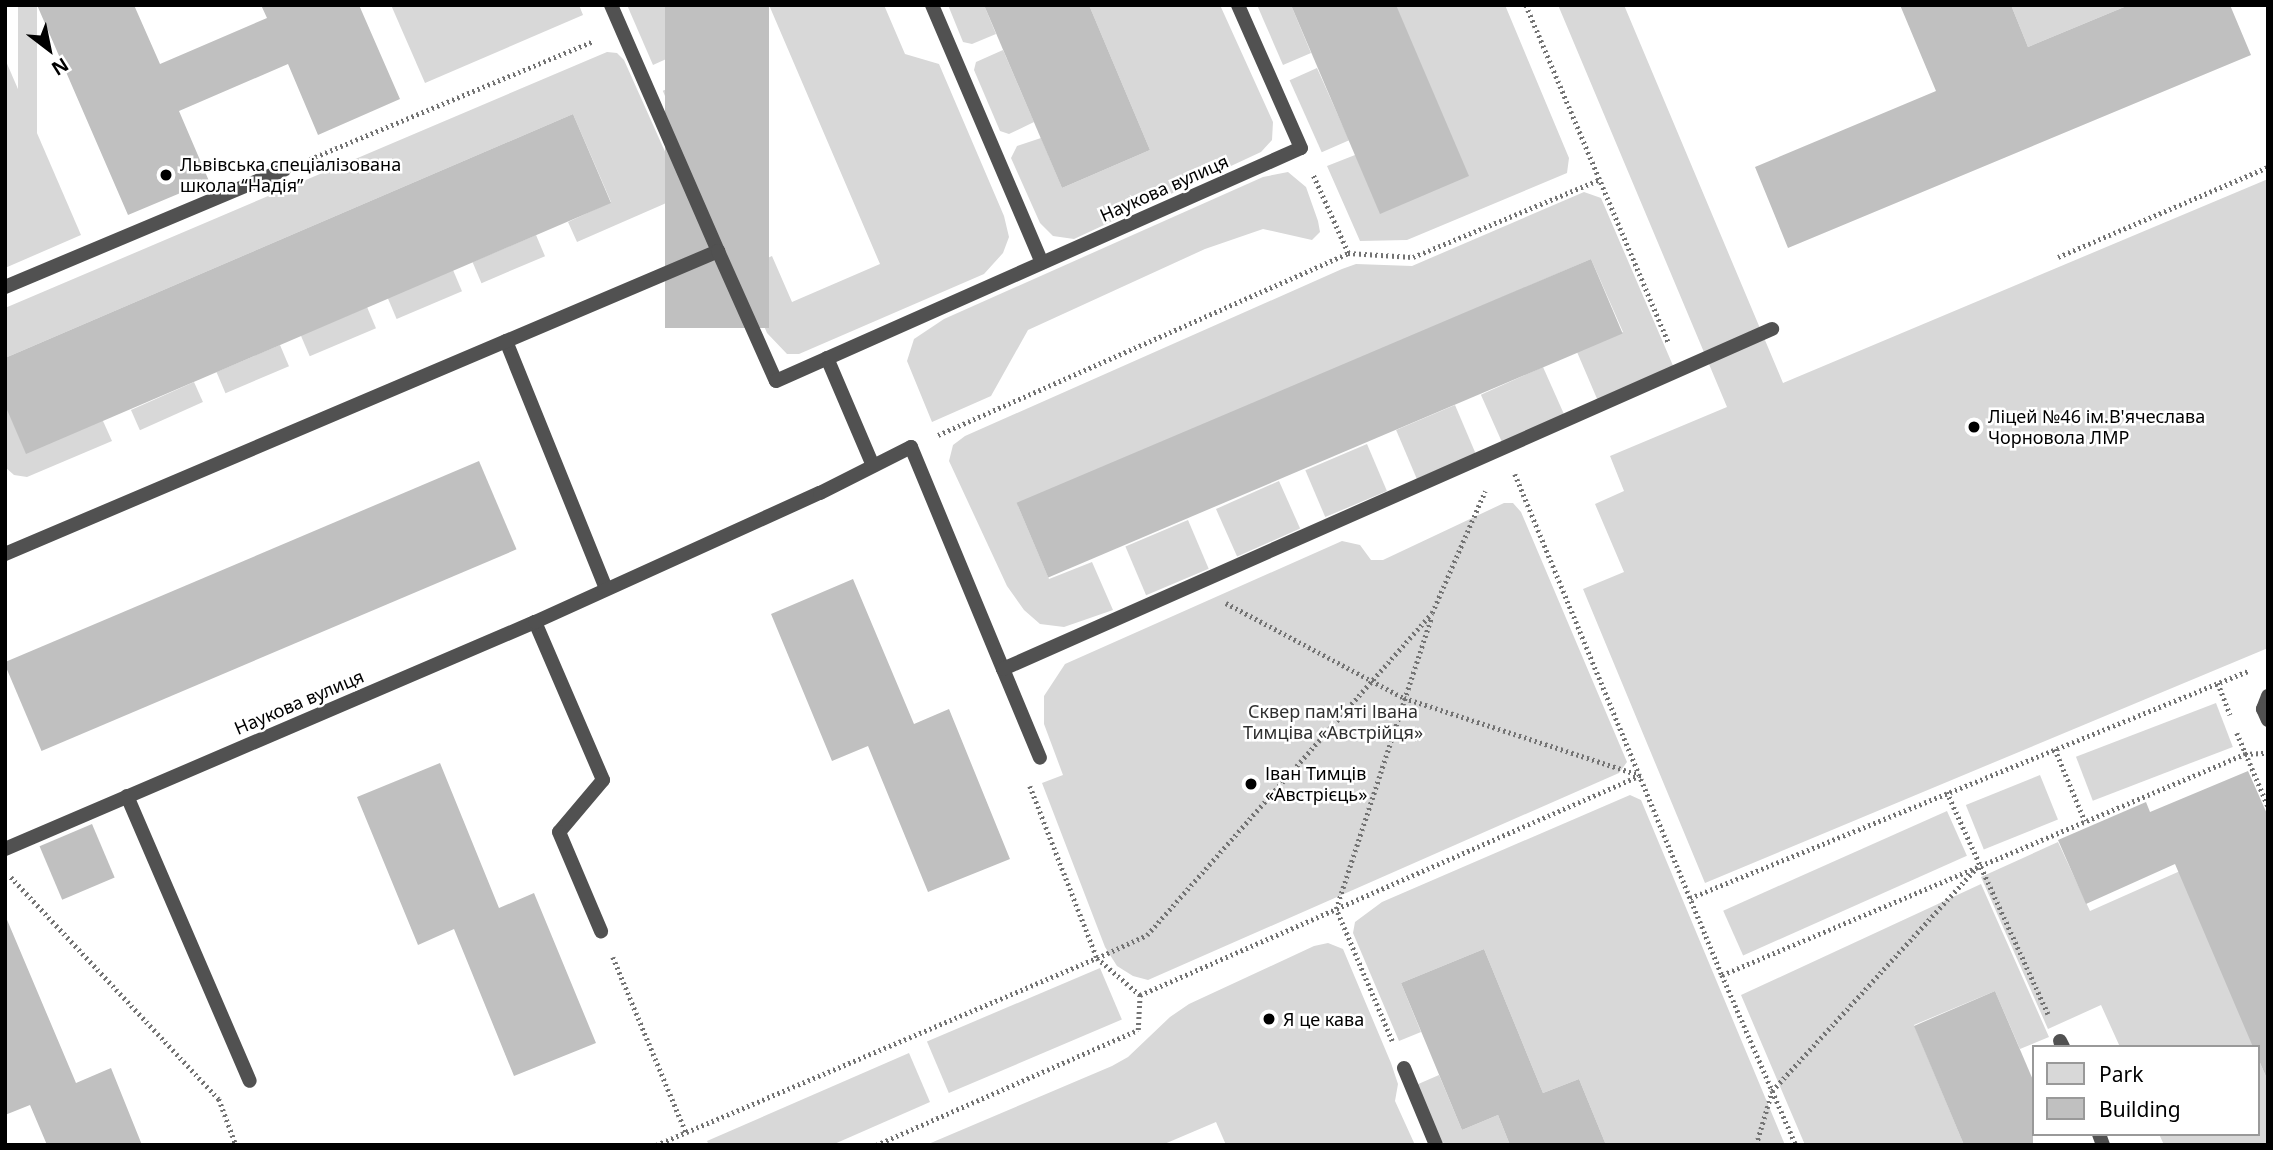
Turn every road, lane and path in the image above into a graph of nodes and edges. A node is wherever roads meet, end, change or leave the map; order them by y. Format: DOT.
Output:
graph roads {
  1 [pos="611,5"];
  2 [pos="932,5"];
  3 [pos="1238,5"];
  4 [pos="1526,5"];
  5 [pos="621,29"];
  6 [pos="1301,148"];
  7 [pos="2268,167"];
  8 [pos="284,170"];
  9 [pos="1599,180"];
  10 [pos="718,251"];
  11 [pos="1348,253"];
  12 [pos="2058,257"];
  13 [pos="1042,263"];
  14 [pos="5,287"];
  15 [pos="1772,329"];
  16 [pos="506,341"];
  17 [pos="827,358"];
  18 [pos="1680,370"];
  19 [pos="911,447"];
  20 [pos="1504,448"];
  21 [pos="873,466"];
  22 [pos="5,554"];
  23 [pos="1193,585"];
  24 [pos="606,589"];
  25 [pos="1432,613"];
  26 [pos="535,622"];
  27 [pos="2255,667"];
  28 [pos="1003,669"];
  29 [pos="1374,680"];
  30 [pos="2218,683"];
  31 [pos="2268,696"];
  32 [pos="1405,698"];
  33 [pos="2232,718"];
  34 [pos="2268,720"];
  35 [pos="2236,730"];
  36 [pos="2055,749"];
  37 [pos="2268,753"];
  38 [pos="2245,754"];
  39 [pos="1040,758"];
  40 [pos="1641,775"];
  41 [pos="1947,792"];
  42 [pos="127,796"];
  43 [pos="2268,806"];
  44 [pos="2085,821"];
  45 [pos="5,849"];
  46 [pos="1979,865"];
  47 [pos="5,871"];
  48 [pos="1690,898"];
  49 [pos="1336,909"];
  50 [pos="601,931"];
  51 [pos="1097,958"];
  52 [pos="1722,975"];
  53 [pos="1140,995"];
  54 [pos="2061,1044"];
  55 [pos="1404,1068"];
  56 [pos="250,1081"];
  57 [pos="1772,1091"];
  58 [pos="686,1132"];
  59 [pos="236,1145"];
  60 [pos="656,1145"];
  61 [pos="876,1145"];
  62 [pos="1436,1145"];
  63 [pos="1756,1145"];
  64 [pos="1796,1145"];
  1 -- 5 [label="lane"];
  2 -- 13 [label="lane"];
  3 -- 6 [label="lane"];
  4 -- 9 [label="path"];
  5 -- 8 [label="path"];
  5 -- 10 [label="lane"];
  6 -- 11 [label="path"];
  6 -- 13 [label="lane, Наукова вулиця"];
  7 -- 12 [label="path"];
  8 -- 14 [label="lane"];
  9 -- 11 [label="path"];
  9 -- 18 [label="path"];
  10 -- 16 [label="lane"];
  10 -- 17 [label="lane, Наукова вулиця"];
  11 -- 19 [label="path"];
  13 -- 17 [label="lane, Наукова вулиця"];
  15 -- 18 [label="lane"];
  16 -- 22 [label="lane"];
  16 -- 24 [label="lane"];
  17 -- 21 [label="lane"];
  18 -- 20 [label="lane"];
  19 -- 21 [label="lane, Наукова вулиця"];
  19 -- 28 [label="lane"];
  20 -- 23 [label="lane"];
  20 -- 25 [label="path"];
  20 -- 40 [label="path"];
  21 -- 24 [label="lane, Наукова вулиця"];
  23 -- 28 [label="lane"];
  23 -- 29 [label="path"];
  24 -- 26 [label="lane, Наукова вулиця"];
  25 -- 29 [label="path"];
  25 -- 32 [label="path"];
  26 -- 42 [label="lane, Наукова вулиця"];
  26 -- 50 [label="lane"];
  27 -- 30 [label="path"];
  28 -- 39 [label="lane"];
  29 -- 32 [label="path"];
  29 -- 51 [label="path"];
  30 -- 33 [label="path"];
  30 -- 36 [label="path"];
  31 -- 34 [label="lane"];
  32 -- 40 [label="path"];
  32 -- 49 [label="path"];
  35 -- 38 [label="path"];
  36 -- 41 [label="path"];
  36 -- 44 [label="path"];
  37 -- 38 [label="path"];
  38 -- 43 [label="path"];
  38 -- 44 [label="path"];
  39 -- 51 [label="path"];
  40 -- 48 [label="path"];
  40 -- 49 [label="path"];
  41 -- 46 [label="path"];
  41 -- 48 [label="path"];
  42 -- 45 [label="lane, Наукова вулиця"];
  42 -- 56 [label="lane"];
  44 -- 46 [label="path"];
  46 -- 52 [label="path"];
  46 -- 54 [label="path"];
  46 -- 57 [label="path"];
  47 -- 59 [label="path"];
  48 -- 52 [label="path"];
  49 -- 53 [label="path"];
  49 -- 55 [label="path"];
  50 -- 58 [label="path"];
  51 -- 53 [label="path"];
  51 -- 58 [label="path"];
  52 -- 57 [label="path"];
  53 -- 61 [label="path"];
  55 -- 62 [label="lane"];
  57 -- 63 [label="path"];
  57 -- 64 [label="path"];
  58 -- 60 [label="path"];
}
